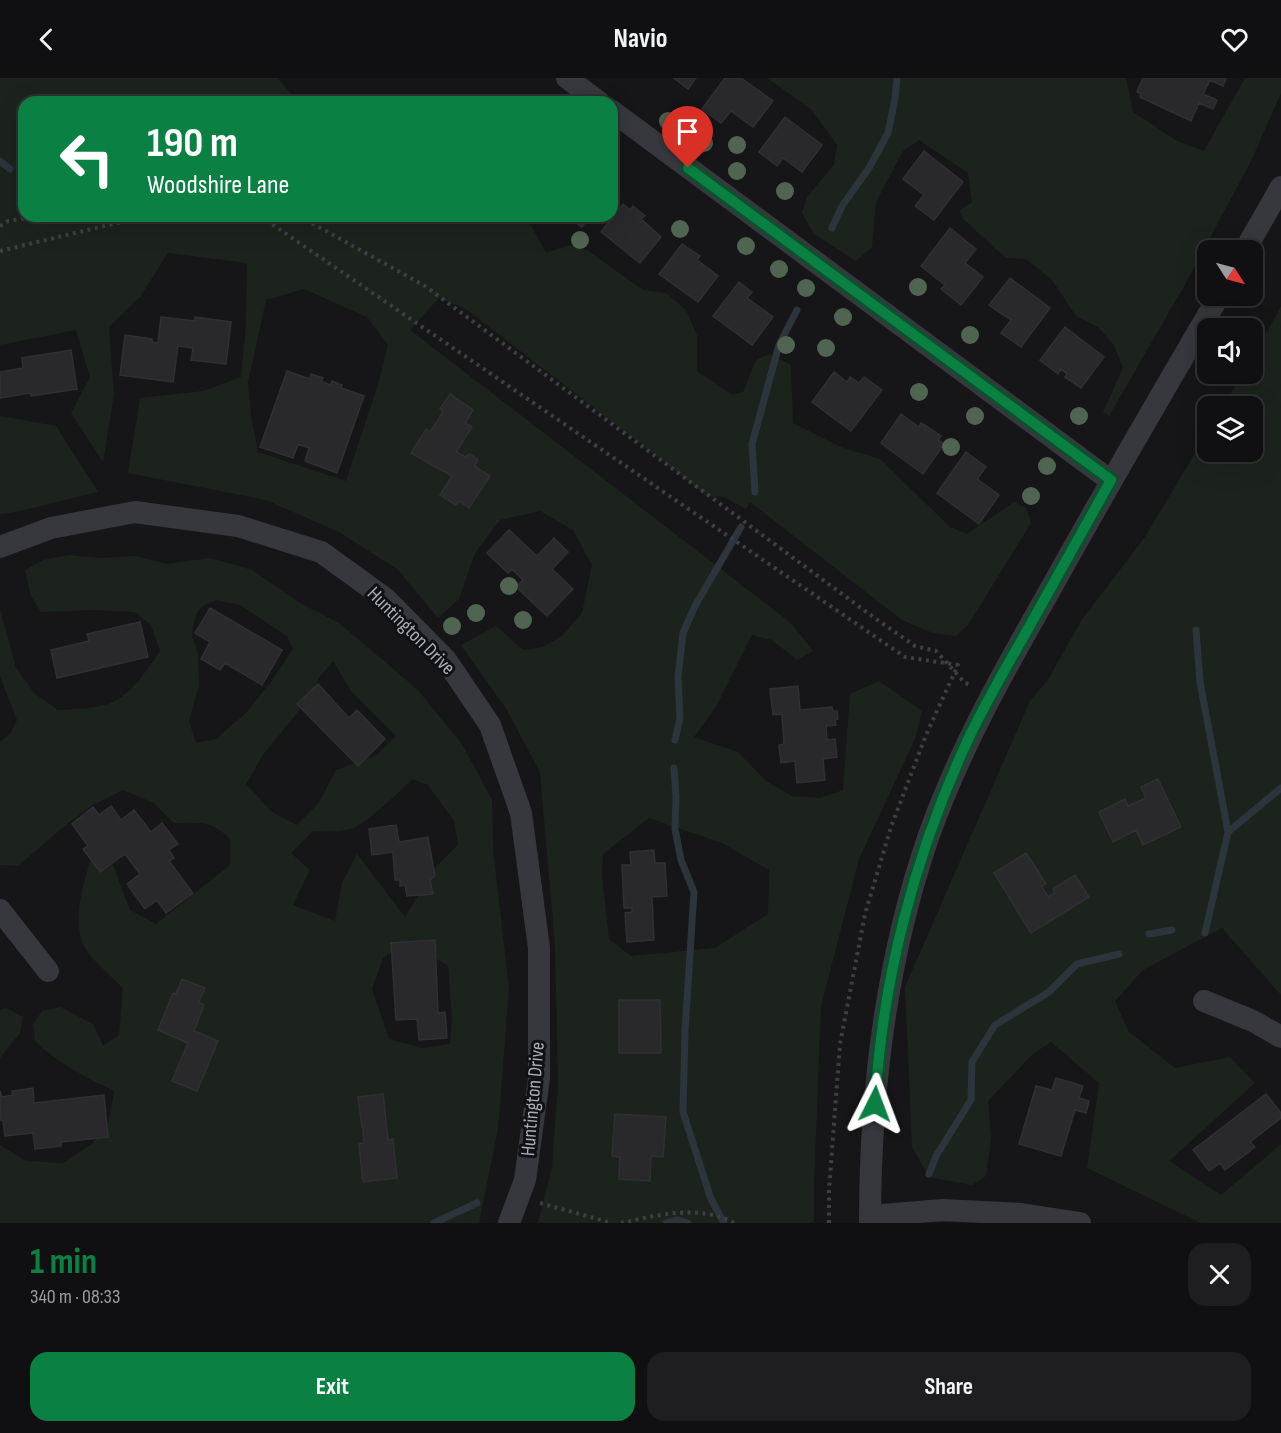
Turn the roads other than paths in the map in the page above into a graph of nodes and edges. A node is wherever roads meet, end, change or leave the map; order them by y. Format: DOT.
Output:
graph roads {
  1 [pos="567,78"];
  2 [pos="591,96"];
  3 [pos="618,115"];
  4 [pos="1281,186"];
  5 [pos="1251,240"];
  6 [pos="1213,306"];
  7 [pos="1111,480"];
  8 [pos="0,547"];
  9 [pos="0,910"];
  10 [pos="48,971"];
  11 [pos="1204,1000"];
  12 [pos="1281,1037"];
  13 [pos="870,1219"];
  14 [pos="509,1223"];
  15 [pos="1080,1223"];
  1 -- 2 [label="street"];
  3 -- 7 [label="street"];
  4 -- 5 [label="street"];
  6 -- 7 [label="street"];
  7 -- 13 [label="street"];
  8 -- 14 [label="street, Huntington Drive"];
  9 -- 10 [label="street"];
  11 -- 12 [label="street"];
  13 -- 15 [label="street"];
}
